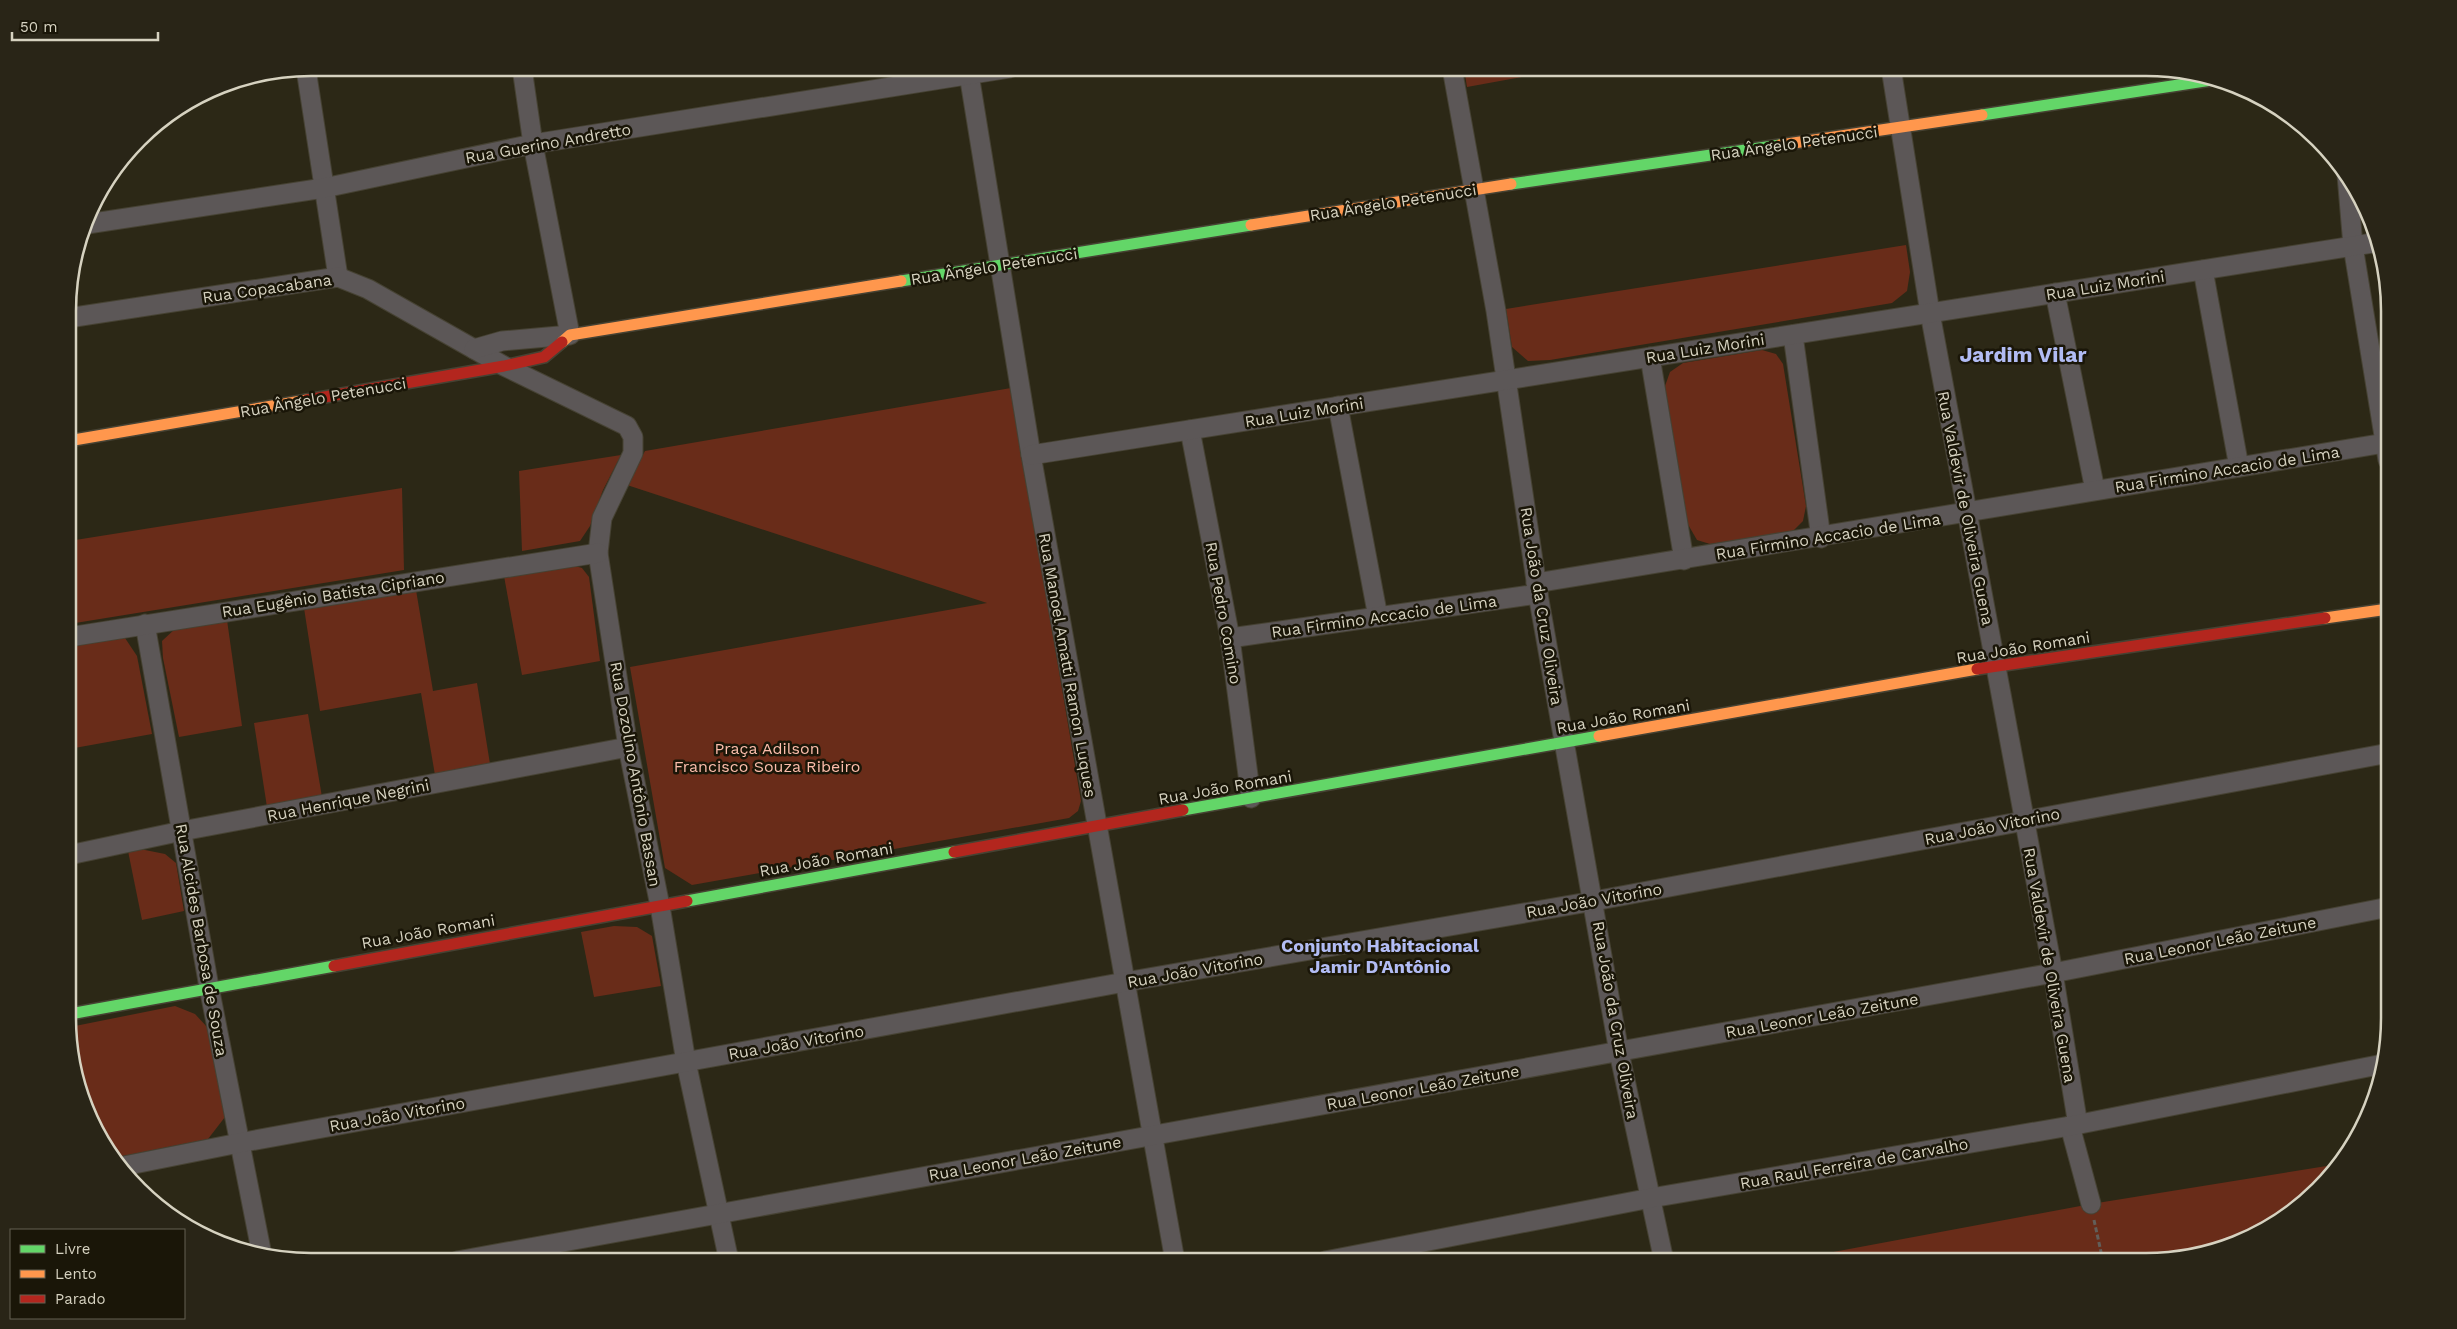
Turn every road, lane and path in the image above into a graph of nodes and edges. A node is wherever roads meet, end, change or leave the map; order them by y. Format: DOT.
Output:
graph roads {
  1 [pos="307,76"];
  2 [pos="523,76"];
  3 [pos="939,76"];
  4 [pos="970,76"];
  5 [pos="1453,76"];
  6 [pos="1892,76"];
  7 [pos="2200,83"];
  8 [pos="1901,128"];
  9 [pos="533,144"];
  10 [pos="324,188"];
  11 [pos="1473,189"];
  12 [pos="2349,195"];
  13 [pos="94,223"];
  14 [pos="2370,243"];
  15 [pos="2353,246"];
  16 [pos="1001,265"];
  17 [pos="2203,270"];
  18 [pos="338,277"];
  19 [pos="2055,293"];
  20 [pos="1930,313"];
  21 [pos="76,317"];
  22 [pos="570,335"];
  23 [pos="1793,335"];
  24 [pos="474,349"];
  25 [pos="1650,357"];
  26 [pos="504,366"];
  27 [pos="1506,380"];
  28 [pos="1338,406"];
  29 [pos="2381,415"];
  30 [pos="1190,430"];
  31 [pos="76,440"];
  32 [pos="2381,452"];
  33 [pos="1030,455"];
  34 [pos="2239,467"];
  35 [pos="2095,490"];
  36 [pos="1967,513"];
  37 [pos="1821,538"];
  38 [pos="598,553"];
  39 [pos="1684,560"];
  40 [pos="1537,588"];
  41 [pos="2381,610"];
  42 [pos="1378,617"];
  43 [pos="145,624"];
  44 [pos="76,636"];
  45 [pos="1230,638"];
  46 [pos="1996,666"];
  47 [pos="1565,743"];
  48 [pos="628,747"];
  49 [pos="2381,754"];
  50 [pos="1251,798"];
  51 [pos="2023,820"];
  52 [pos="1096,827"];
  53 [pos="182,831"];
  54 [pos="76,854"];
  55 [pos="1594,901"];
  56 [pos="660,906"];
  57 [pos="2381,909"];
  58 [pos="2053,973"];
  59 [pos="1125,982"];
  60 [pos="210,987"];
  61 [pos="76,1013"];
  62 [pos="1619,1052"];
  63 [pos="686,1062"];
  64 [pos="2375,1066"];
  65 [pos="2074,1126"];
  66 [pos="1152,1135"];
  67 [pos="239,1142"];
  68 [pos="128,1165"];
  69 [pos="1651,1198"];
  70 [pos="2090,1204"];
  71 [pos="720,1215"];
  72 [pos="260,1247"];
  73 [pos="507,1253"];
  74 [pos="727,1253"];
  75 [pos="1174,1253"];
  76 [pos="1366,1253"];
  77 [pos="1662,1253"];
  78 [pos="2101,1253"];
  1 -- 10 [label="street"];
  2 -- 9 [label="street"];
  3 -- 9 [label="street, Rua Guerino Andretto"];
  4 -- 16 [label="street, Rua Manoel Amatti Ramon Luques"];
  5 -- 11 [label="street, Rua João da Cruz Oliveira"];
  6 -- 8 [label="street, Rua Valdevir de Oliveira Guena"];
  7 -- 8 [label="street, Rua Ângelo Petenucci"];
  8 -- 11 [label="street, Rua Ângelo Petenucci"];
  8 -- 20 [label="street, Rua Valdevir de Oliveira Guena"];
  9 -- 10 [label="street, Rua Guerino Andretto"];
  9 -- 22 [label="street"];
  10 -- 13 [label="street, Rua Guerino Andretto"];
  10 -- 18 [label="street"];
  11 -- 16 [label="street, Rua Ângelo Petenucci"];
  11 -- 27 [label="street, Rua João da Cruz Oliveira"];
  12 -- 15 [label="street"];
  14 -- 15 [label="street, Rua Luiz Morini"];
  15 -- 17 [label="street, Rua Luiz Morini"];
  15 -- 29 [label="street"];
  16 -- 22 [label="street, Rua Ângelo Petenucci"];
  16 -- 33 [label="street, Rua Manoel Amatti Ramon Luques"];
  17 -- 19 [label="street, Rua Luiz Morini"];
  17 -- 34 [label="street"];
  18 -- 21 [label="street, Rua Copacabana"];
  18 -- 24 [label="street, Rua Copacabana"];
  19 -- 20 [label="street, Rua Luiz Morini"];
  19 -- 35 [label="street"];
  20 -- 23 [label="street, Rua Luiz Morini"];
  20 -- 36 [label="street, Rua Valdevir de Oliveira Guena"];
  22 -- 24 [label="street, Rua Ângelo Petenucci"];
  22 -- 26 [label="street, Rua Ângelo Petenucci"];
  23 -- 25 [label="street, Rua Luiz Morini"];
  23 -- 37 [label="street"];
  24 -- 26 [label="street, Rua Copacabana"];
  25 -- 27 [label="street, Rua Luiz Morini"];
  25 -- 39 [label="street"];
  26 -- 31 [label="street, Rua Ângelo Petenucci"];
  26 -- 38 [label="street, Rua Dozolino Antônio Bassan"];
  27 -- 28 [label="street, Rua Luiz Morini"];
  27 -- 40 [label="street, Rua João da Cruz Oliveira"];
  28 -- 30 [label="street, Rua Luiz Morini"];
  28 -- 42 [label="street"];
  30 -- 33 [label="street, Rua Luiz Morini"];
  30 -- 45 [label="street, Rua Pedro Comino"];
  32 -- 34 [label="street, Rua Firmino Accacio de Lima"];
  33 -- 52 [label="street, Rua Manoel Amatti Ramon Luques"];
  34 -- 35 [label="street, Rua Firmino Accacio de Lima"];
  35 -- 36 [label="street, Rua Firmino Accacio de Lima"];
  36 -- 37 [label="street, Rua Firmino Accacio de Lima"];
  36 -- 46 [label="street, Rua Valdevir de Oliveira Guena"];
  37 -- 39 [label="street, Rua Firmino Accacio de Lima"];
  38 -- 43 [label="street, Rua Eugênio Batista Cipriano"];
  38 -- 48 [label="street, Rua Dozolino Antônio Bassan"];
  39 -- 40 [label="street, Rua Firmino Accacio de Lima"];
  40 -- 42 [label="street, Rua Firmino Accacio de Lima"];
  40 -- 47 [label="street, Rua João da Cruz Oliveira"];
  41 -- 46 [label="street, Rua João Romani"];
  42 -- 45 [label="street, Rua Firmino Accacio de Lima"];
  43 -- 44 [label="street, Rua Eugênio Batista Cipriano"];
  43 -- 53 [label="street, Rua Alcides Barbosa de Souza"];
  45 -- 50 [label="street, Rua Pedro Comino"];
  46 -- 47 [label="street, Rua João Romani"];
  46 -- 51 [label="street, Rua Valdevir de Oliveira Guena"];
  47 -- 50 [label="street, Rua João Romani"];
  47 -- 55 [label="street, Rua João da Cruz Oliveira"];
  48 -- 53 [label="street, Rua Henrique Negrini"];
  48 -- 56 [label="street, Rua Dozolino Antônio Bassan"];
  49 -- 51 [label="street, Rua João Vitorino"];
  50 -- 52 [label="street, Rua João Romani"];
  51 -- 55 [label="street, Rua João Vitorino"];
  51 -- 58 [label="street, Rua Valdevir de Oliveira Guena"];
  52 -- 56 [label="street, Rua João Romani"];
  52 -- 59 [label="street, Rua Manoel Amatti Ramon Luques"];
  53 -- 54 [label="street, Rua Henrique Negrini"];
  53 -- 60 [label="street, Rua Alcides Barbosa de Souza"];
  55 -- 59 [label="street, Rua João Vitorino"];
  55 -- 62 [label="street, Rua João da Cruz Oliveira"];
  56 -- 60 [label="street, Rua João Romani"];
  56 -- 63 [label="street, Rua Dozolino Antônio Bassan"];
  57 -- 58 [label="street, Rua Leonor Leão Zeitune"];
  58 -- 62 [label="street, Rua Leonor Leão Zeitune"];
  58 -- 65 [label="street, Rua Valdevir de Oliveira Guena"];
  59 -- 63 [label="street, Rua João Vitorino"];
  59 -- 66 [label="street, Rua Manoel Amatti Ramon Luques"];
  60 -- 61 [label="street, Rua João Romani"];
  60 -- 67 [label="street, Rua Alcides Barbosa de Souza"];
  62 -- 66 [label="street, Rua Leonor Leão Zeitune"];
  62 -- 69 [label="street, Rua João da Cruz Oliveira"];
  63 -- 67 [label="street, Rua João Vitorino"];
  63 -- 71 [label="street, Rua Dozolino Antônio Bassan"];
  64 -- 65 [label="street, Rua Raul Ferreira de Carvalho"];
  65 -- 69 [label="street, Rua Raul Ferreira de Carvalho"];
  65 -- 70 [label="street, Rua Valdevir de Oliveira Guena"];
  66 -- 71 [label="street, Rua Leonor Leão Zeitune"];
  66 -- 75 [label="street, Rua Manoel Amatti Ramon Luques"];
  67 -- 68 [label="street, Rua João Vitorino"];
  67 -- 72 [label="street, Rua Alcides Barbosa de Souza"];
  69 -- 76 [label="street, Rua Raul Ferreira de Carvalho"];
  69 -- 77 [label="street, Rua João da Cruz Oliveira"];
  70 -- 78 [label="path"];
  71 -- 73 [label="street, Rua Leonor Leão Zeitune"];
  71 -- 74 [label="street, Rua Dozolino Antônio Bassan"];
}
